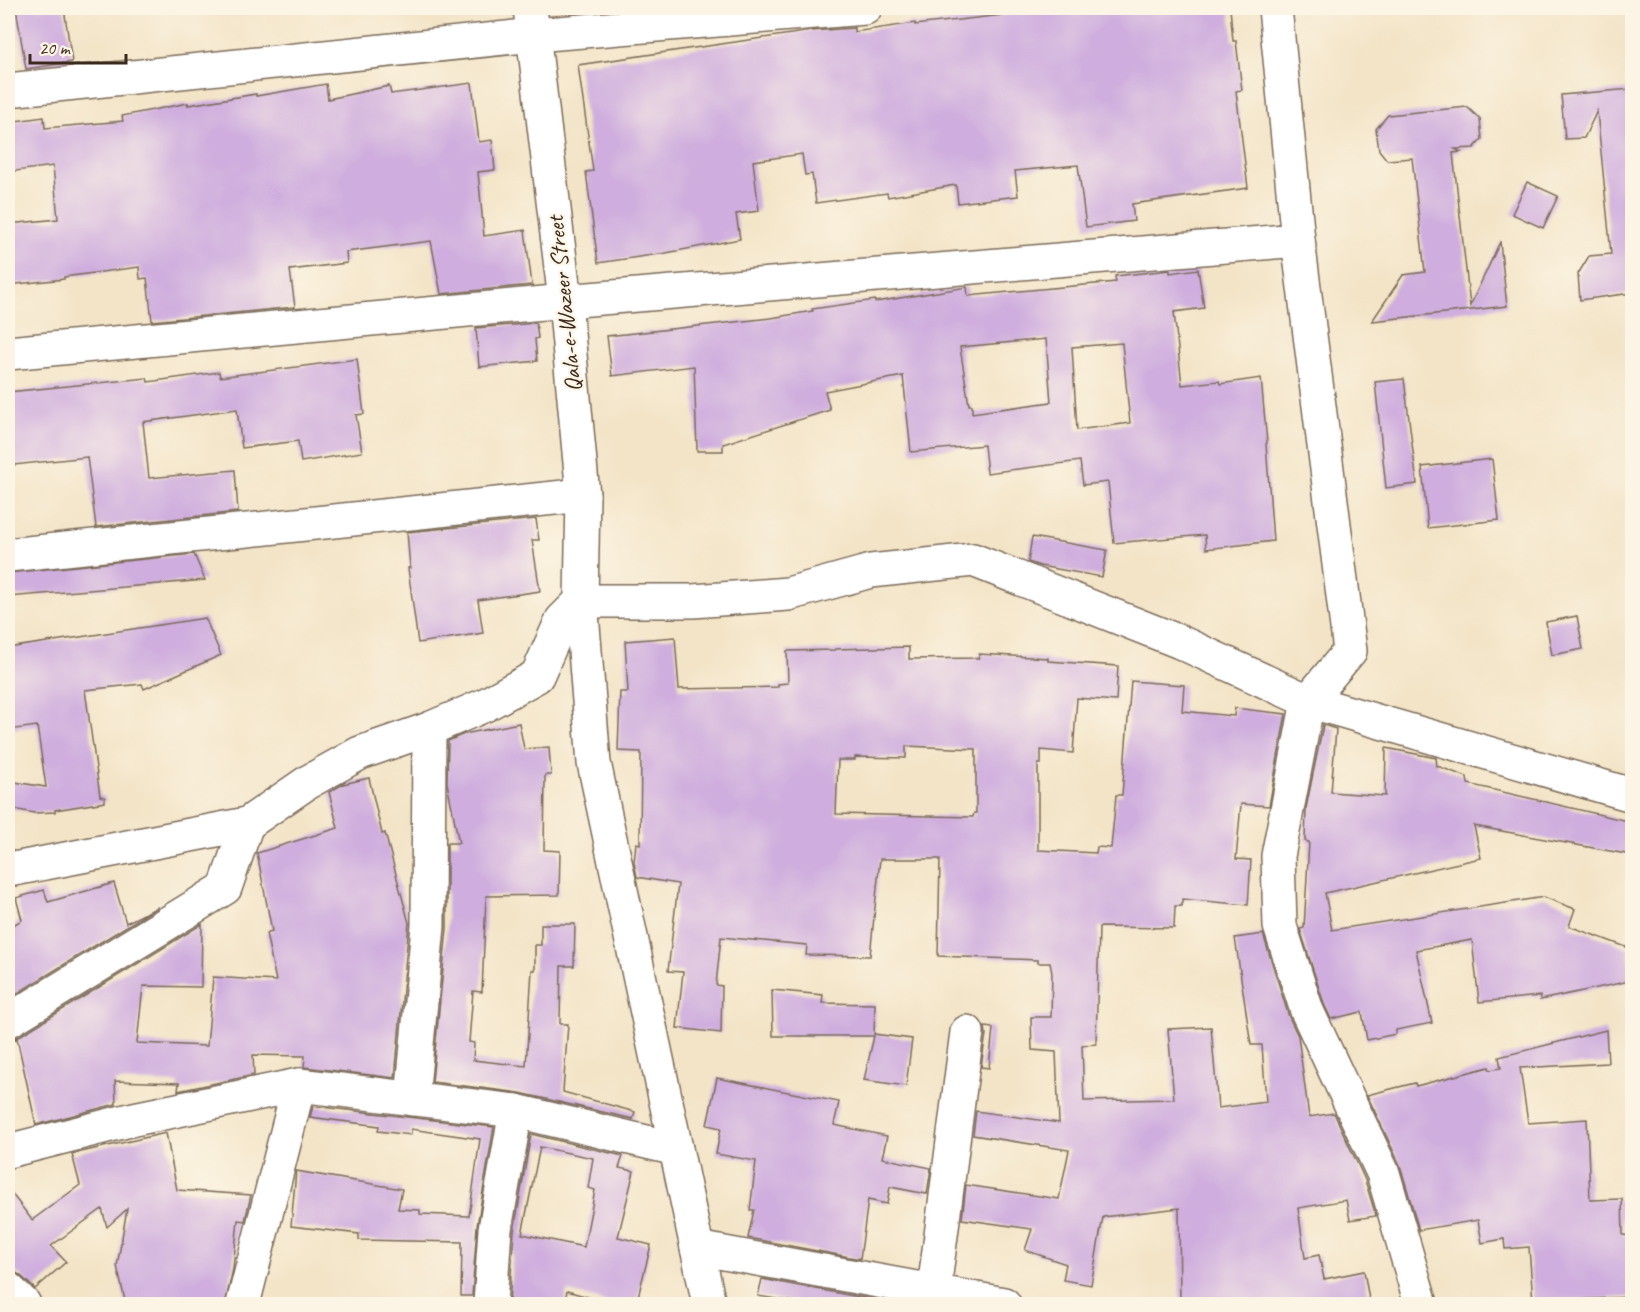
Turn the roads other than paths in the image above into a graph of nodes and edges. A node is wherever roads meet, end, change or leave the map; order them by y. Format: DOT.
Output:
graph roads {
  1 [pos="865,8"];
  2 [pos="1275,8"];
  3 [pos="532,21"];
  4 [pos="8,90"];
  5 [pos="1298,240"];
  6 [pos="565,301"];
  7 [pos="8,353"];
  8 [pos="583,495"];
  9 [pos="8,555"];
  10 [pos="581,601"];
  11 [pos="1308,701"];
  12 [pos="429,729"];
  13 [pos="1632,795"];
  14 [pos="247,824"];
  15 [pos="8,867"];
  16 [pos="8,1021"];
  17 [pos="967,1032"];
  18 [pos="299,1085"];
  19 [pos="412,1099"];
  20 [pos="516,1111"];
  21 [pos="676,1149"];
  22 [pos="8,1151"];
  23 [pos="697,1248"];
  24 [pos="8,1289"];
  25 [pos="934,1290"];
  26 [pos="24,1305"];
  27 [pos="243,1305"];
  28 [pos="490,1305"];
  29 [pos="709,1305"];
  30 [pos="1004,1305"];
  31 [pos="1421,1305"];
  1 -- 3 [label="street"];
  2 -- 5 [label="street"];
  3 -- 4 [label="street"];
  3 -- 6 [label="street, Qala-e-Wazeer Street"];
  5 -- 6 [label="street"];
  5 -- 11 [label="street"];
  6 -- 7 [label="street"];
  6 -- 8 [label="street, Qala-e-Wazeer Street"];
  8 -- 9 [label="street"];
  8 -- 10 [label="street, Qala-e-Wazeer Street"];
  10 -- 11 [label="street"];
  10 -- 12 [label="street"];
  10 -- 21 [label="street, Qala-e-Wazeer Street"];
  11 -- 13 [label="street"];
  11 -- 31 [label="street"];
  12 -- 14 [label="street"];
  12 -- 19 [label="street"];
  14 -- 15 [label="street"];
  14 -- 16 [label="street"];
  17 -- 25 [label="street"];
  18 -- 19 [label="street"];
  18 -- 22 [label="street"];
  18 -- 27 [label="street"];
  19 -- 20 [label="street"];
  20 -- 21 [label="street"];
  20 -- 28 [label="street"];
  21 -- 23 [label="street, Qala-e-Wazeer Street"];
  23 -- 25 [label="street"];
  23 -- 29 [label="street, Qala-e-Wazeer Street"];
  24 -- 26 [label="street"];
  25 -- 30 [label="street"];
}
